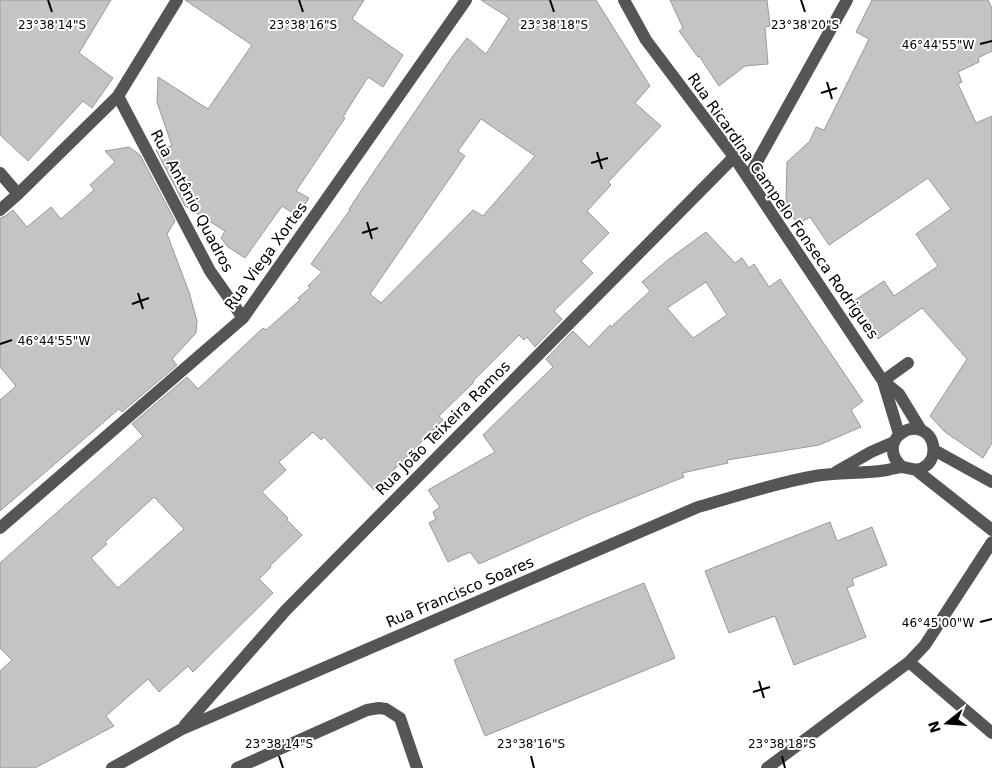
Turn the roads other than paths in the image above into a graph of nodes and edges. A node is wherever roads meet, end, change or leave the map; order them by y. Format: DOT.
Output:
graph roads {
  1 [pos="177,0"];
  2 [pos="466,0"];
  3 [pos="624,0"];
  4 [pos="847,0"];
  5 [pos="118,96"];
  6 [pos="734,158"];
  7 [pos="0,173"];
  8 [pos="748,178"];
  9 [pos="18,194"];
  10 [pos="0,210"];
  11 [pos="243,318"];
  12 [pos="908,363"];
  13 [pos="883,381"];
  14 [pos="921,430"];
  15 [pos="896,438"];
  16 [pos="934,450"];
  17 [pos="902,467"];
  18 [pos="916,470"];
  19 [pos="831,474"];
  20 [pos="992,482"];
  21 [pos="0,528"];
  22 [pos="992,530"];
  23 [pos="992,542"];
  24 [pos="909,662"];
  25 [pos="182,729"];
  26 [pos="992,733"];
  27 [pos="112,768"];
  28 [pos="237,768"];
  29 [pos="417,768"];
  30 [pos="767,768"];
  1 -- 5 [label="street"];
  2 -- 11 [label="street, Rua Viega Xortes"];
  3 -- 6 [label="street, Rua Ricardina Campelo Fonseca Rodrigues"];
  4 -- 8 [label="street"];
  5 -- 9 [label="street"];
  5 -- 11 [label="street, Rua Antônio Quadros"];
  6 -- 8 [label="street, Rua Ricardina Campelo Fonseca Rodrigues"];
  6 -- 25 [label="street, Rua João Teixeira Ramos"];
  7 -- 9 [label="street"];
  8 -- 13 [label="street, Rua Ricardina Campelo Fonseca Rodrigues"];
  9 -- 10 [label="street"];
  11 -- 21 [label="street, Rua Viega Xortes"];
  12 -- 13 [label="street"];
  13 -- 14 [label="street, Rua Ricardina Campelo Fonseca Rodrigues"];
  13 -- 15 [label="street, Rua Ricardina Campelo Fonseca Rodrigues"];
  14 -- 15 [label="street"];
  14 -- 16 [label="street"];
  15 -- 17 [label="street"];
  15 -- 19 [label="street, Rua Francisco Soares"];
  16 -- 18 [label="street"];
  16 -- 20 [label="street"];
  17 -- 18 [label="street"];
  17 -- 19 [label="street, Rua Francisco Soares"];
  18 -- 22 [label="street"];
  19 -- 25 [label="street, Rua Francisco Soares"];
  23 -- 24 [label="street"];
  24 -- 26 [label="street"];
  24 -- 30 [label="street"];
  25 -- 27 [label="street, Rua Francisco Soares"];
  28 -- 29 [label="street"];
}
